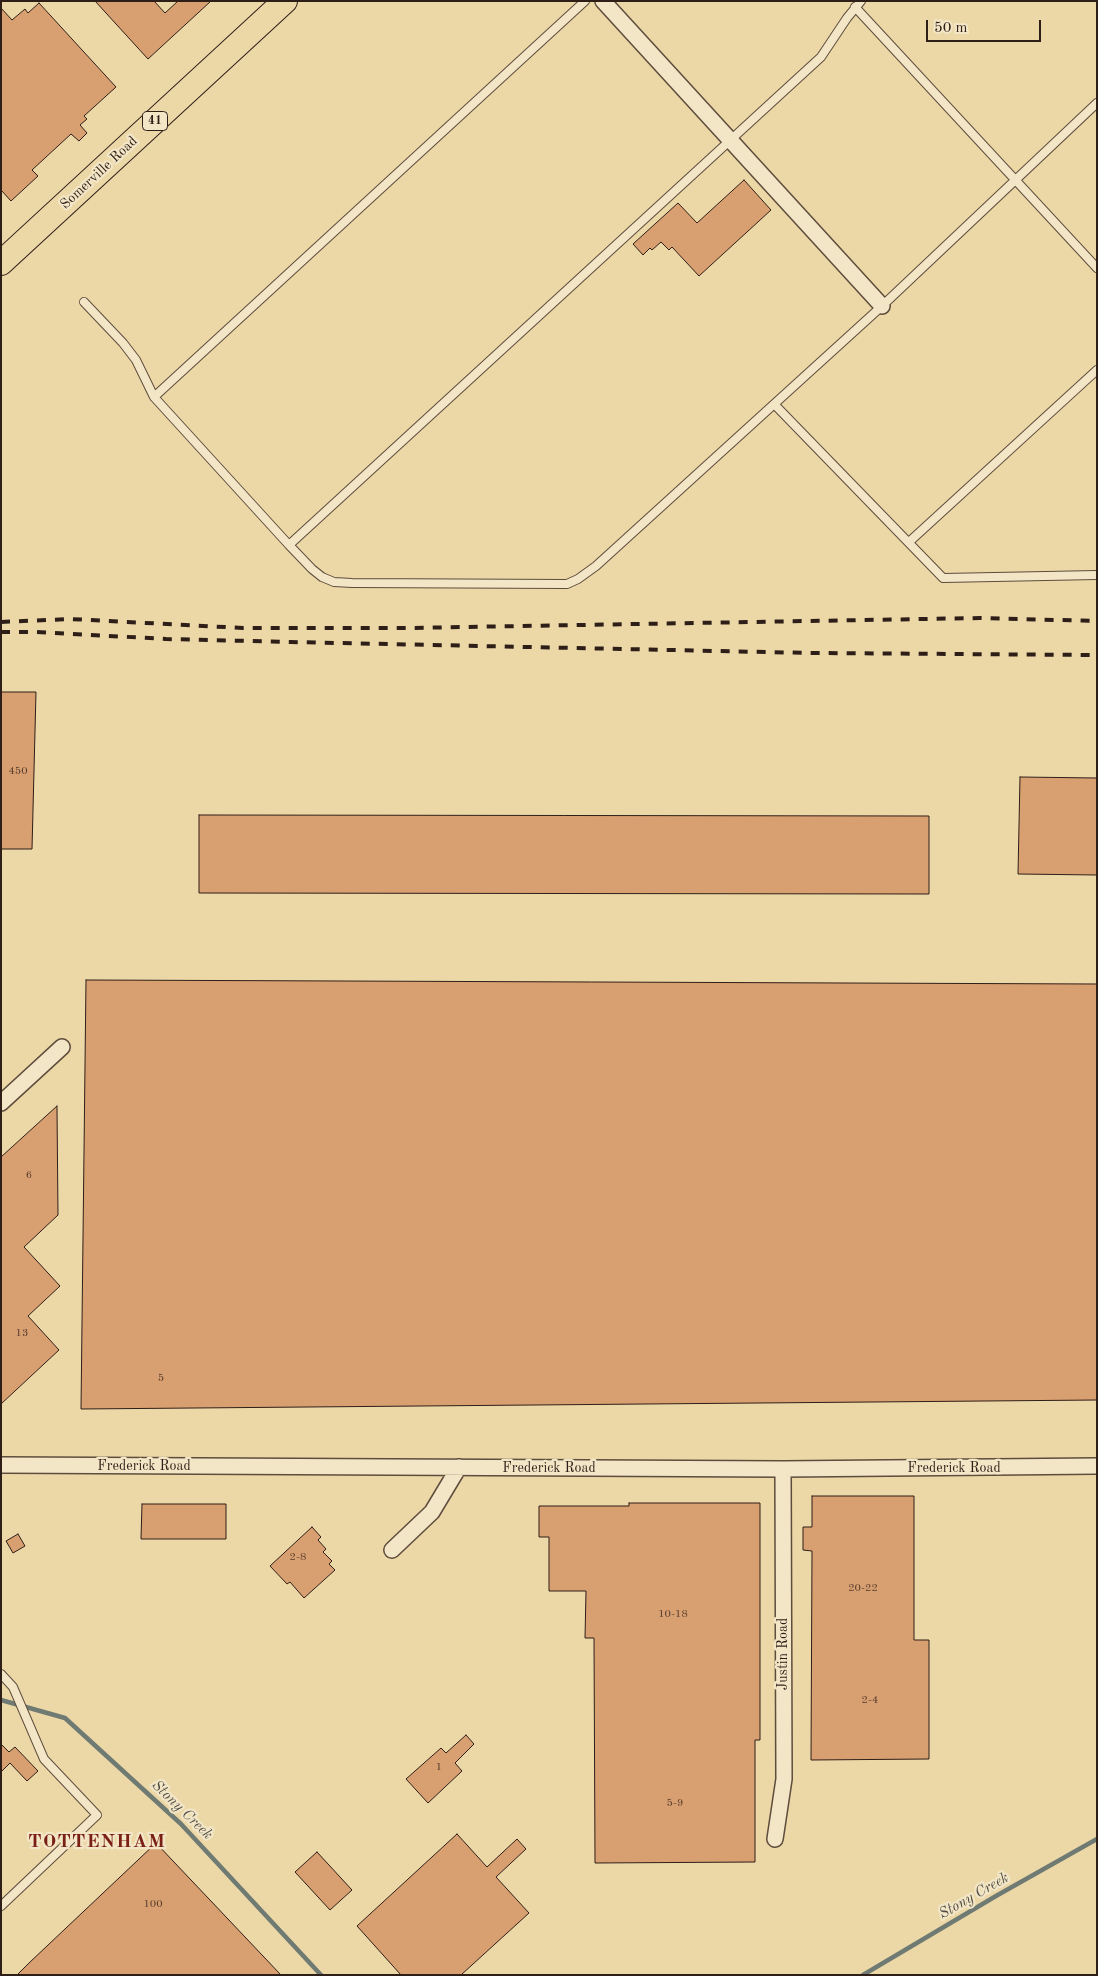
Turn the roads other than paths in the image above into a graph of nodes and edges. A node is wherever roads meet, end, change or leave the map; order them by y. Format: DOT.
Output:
graph roads {
  1 [pos="285,1"];
  2 [pos="585,1"];
  3 [pos="603,1"];
  4 [pos="858,4"];
  5 [pos="1097,103"];
  6 [pos="730,140"];
  7 [pos="1016,179"];
  8 [pos="1,263"];
  9 [pos="1097,268"];
  10 [pos="84,302"];
  11 [pos="882,306"];
  12 [pos="1097,370"];
  13 [pos="154,397"];
  14 [pos="774,404"];
  15 [pos="909,542"];
  16 [pos="289,545"];
  17 [pos="1097,575"];
  18 [pos="62,1047"];
  19 [pos="1,1103"];
  20 [pos="1,1465"];
  21 [pos="1097,1466"];
  22 [pos="459,1467"];
  23 [pos="783,1469"];
  24 [pos="392,1550"];
  25 [pos="1,1674"];
  26 [pos="775,1839"];
  27 [pos="1,1906"];
  1 -- 8 [label="main road, Somerville Road / 41"];
  2 -- 13 [label="lane"];
  3 -- 6 [label="street"];
  4 -- 6 [label="lane"];
  4 -- 7 [label="lane"];
  5 -- 7 [label="lane"];
  6 -- 11 [label="street"];
  6 -- 16 [label="lane"];
  7 -- 9 [label="lane"];
  7 -- 11 [label="lane"];
  10 -- 13 [label="lane"];
  11 -- 14 [label="lane"];
  12 -- 15 [label="lane"];
  13 -- 16 [label="lane"];
  14 -- 15 [label="lane"];
  14 -- 16 [label="lane"];
  15 -- 17 [label="lane"];
  18 -- 19 [label="street"];
  20 -- 22 [label="street, Frederick Road"];
  21 -- 23 [label="street, Frederick Road"];
  22 -- 23 [label="street, Frederick Road"];
  22 -- 24 [label="street"];
  23 -- 26 [label="street, Justin Road"];
  25 -- 27 [label="lane"];
}
